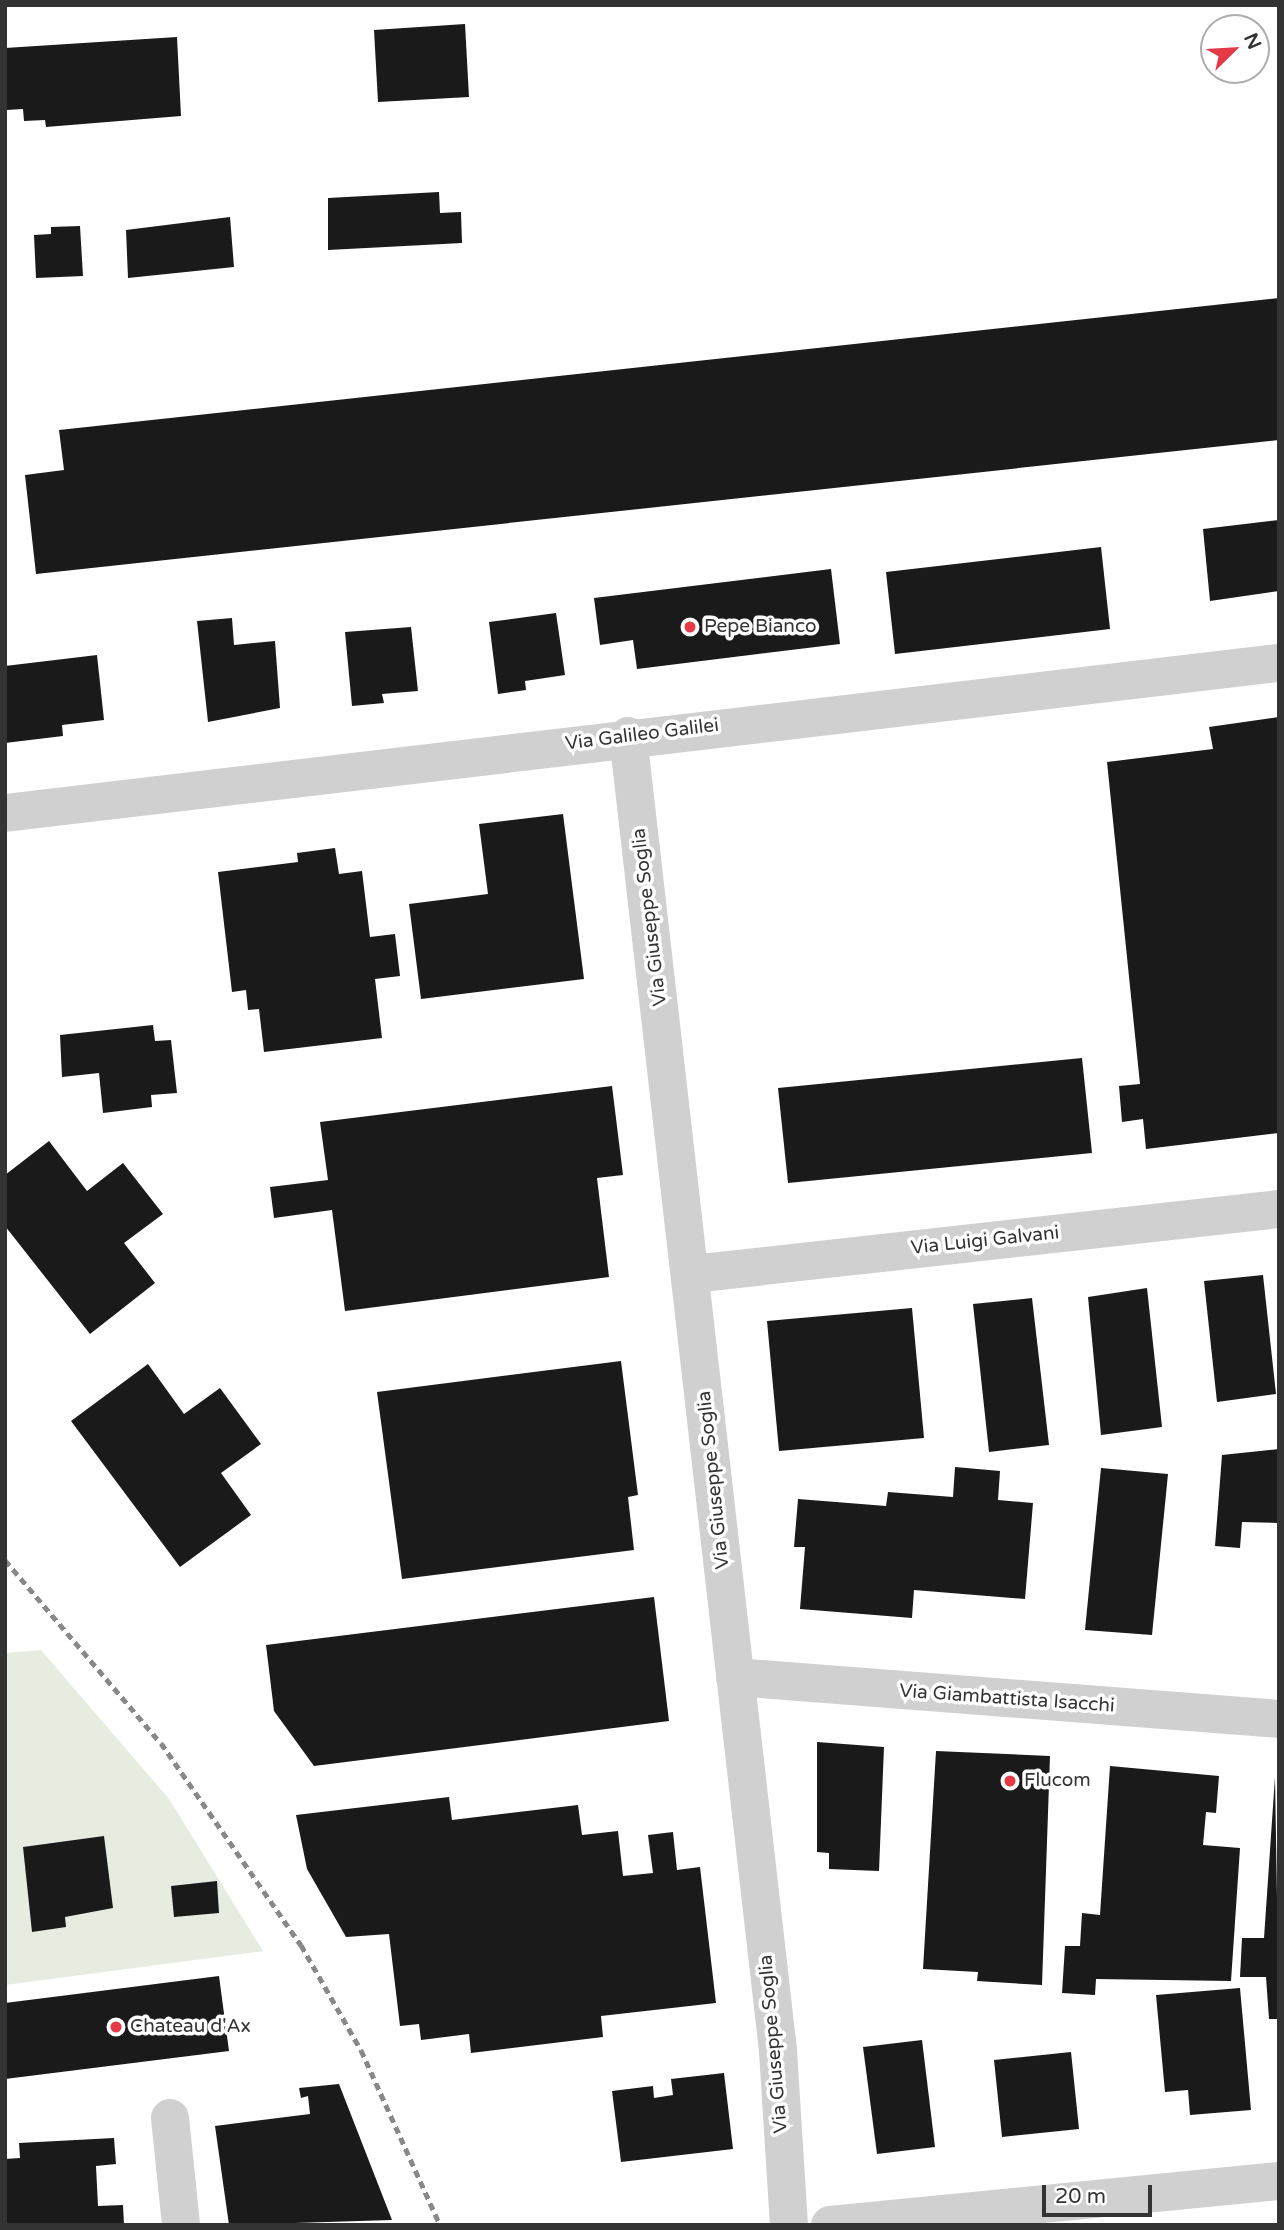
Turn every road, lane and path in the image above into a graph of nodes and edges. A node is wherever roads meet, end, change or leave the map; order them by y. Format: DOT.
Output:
graph roads {
  1 [pos="1279,663"];
  2 [pos="628,736"];
  3 [pos="5,813"];
  4 [pos="1279,1209"];
  5 [pos="692,1274"];
  6 [pos="735,1677"];
  7 [pos="1279,1719"];
  8 [pos="170,2118"];
  9 [pos="1279,2181"];
  10 [pos="181,2225"];
  11 [pos="789,2225"];
  12 [pos="830,2225"];
  1 -- 2 [label="street, Via Galileo Galilei"];
  2 -- 3 [label="street, Via Galileo Galilei"];
  2 -- 5 [label="street, Via Giuseppe Soglia"];
  4 -- 5 [label="street, Via Luigi Galvani"];
  5 -- 6 [label="street, Via Giuseppe Soglia"];
  6 -- 7 [label="street, Via Giambattista Isacchi"];
  6 -- 11 [label="street, Via Giuseppe Soglia"];
  8 -- 10 [label="street"];
  9 -- 12 [label="street"];
}
